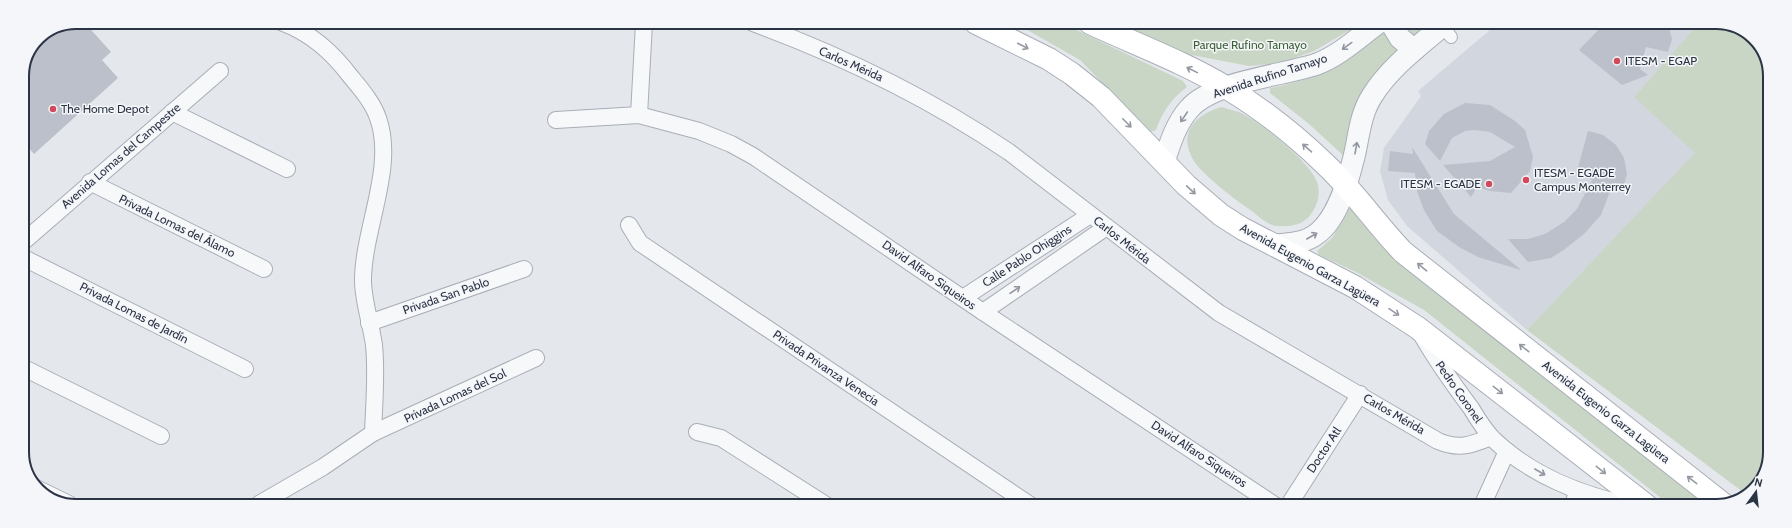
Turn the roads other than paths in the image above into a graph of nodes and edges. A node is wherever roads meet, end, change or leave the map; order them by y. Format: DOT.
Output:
graph roads {
  1 [pos="297,29"];
  2 [pos="644,29"];
  3 [pos="768,29"];
  4 [pos="988,29"];
  5 [pos="1103,29"];
  6 [pos="1370,29"];
  7 [pos="1395,29"];
  8 [pos="1444,29"];
  9 [pos="1414,50"];
  10 [pos="220,71"];
  11 [pos="1226,88"];
  12 [pos="172,112"];
  13 [pos="639,115"];
  14 [pos="556,120"];
  15 [pos="1164,162"];
  16 [pos="287,169"];
  17 [pos="90,182"];
  18 [pos="1345,185"];
  19 [pos="1090,215"];
  20 [pos="628,225"];
  21 [pos="1106,228"];
  22 [pos="29,237"];
  23 [pos="1275,245"];
  24 [pos="29,261"];
  25 [pos="264,269"];
  26 [pos="524,269"];
  27 [pos="964,298"];
  28 [pos="983,312"];
  29 [pos="369,323"];
  30 [pos="1418,328"];
  31 [pos="536,358"];
  32 [pos="245,369"];
  33 [pos="29,370"];
  34 [pos="1360,394"];
  35 [pos="696,432"];
  36 [pos="373,434"];
  37 [pos="160,436"];
  38 [pos="1491,437"];
  39 [pos="1507,451"];
  40 [pos="1575,498"];
  41 [pos="268,499"];
  42 [pos="817,499"];
  43 [pos="1021,499"];
  44 [pos="1265,499"];
  45 [pos="1292,499"];
  46 [pos="1485,499"];
  47 [pos="1585,499"];
  48 [pos="1639,499"];
  49 [pos="1717,499"];
  1 -- 29 [label="street"];
  2 -- 13 [label="street"];
  3 -- 19 [label="street, Carlos Mérida"];
  4 -- 15 [label="main road, Avenida Eugenio Garza Lagüera, one-way"];
  11 -- 5 [label="main road, Avenida Eugenio Garza Lagüera, one-way"];
  6 -- 11 [label="street, Avenida Rufino Tamayo, one-way"];
  7 -- 9 [label="street"];
  8 -- 9 [label="street"];
  18 -- 9 [label="street, one-way"];
  10 -- 12 [label="street, Avenida Lomas del Campestre"];
  11 -- 15 [label="street, Avenida Rufino Tamayo, one-way"];
  18 -- 11 [label="main road, Avenida Eugenio Garza Lagüera, one-way"];
  12 -- 16 [label="street"];
  12 -- 17 [label="street, Avenida Lomas del Campestre"];
  13 -- 14 [label="street, David Alfaro Siqueiros"];
  13 -- 27 [label="street, David Alfaro Siqueiros"];
  15 -- 23 [label="main road, Avenida Eugenio Garza Lagüera, one-way"];
  17 -- 22 [label="street, Avenida Lomas del Campestre"];
  17 -- 25 [label="street, Privada Lomas del Álamo"];
  23 -- 18 [label="street, one-way"];
  49 -- 18 [label="main road, Avenida Eugenio Garza Lagüera, one-way"];
  19 -- 21 [label="street, Carlos Mérida"];
  19 -- 27 [label="street, Calle Pablo Ohiggins"];
  20 -- 43 [label="street, Privada Privanza Venecia"];
  28 -- 21 [label="street, Calle Pablo Ohiggins, one-way"];
  21 -- 34 [label="street, Carlos Mérida"];
  23 -- 30 [label="main road, Avenida Eugenio Garza Lagüera, one-way"];
  24 -- 32 [label="street, Privada Lomas de Jardín"];
  26 -- 29 [label="street, Privada San Pablo"];
  27 -- 28 [label="street, David Alfaro Siqueiros"];
  28 -- 44 [label="street, David Alfaro Siqueiros"];
  29 -- 36 [label="street"];
  30 -- 38 [label="street, Pedro Coronel"];
  30 -- 48 [label="main road, Avenida Eugenio Garza Lagüera, one-way"];
  31 -- 36 [label="street, Privada Lomas del Sol"];
  33 -- 37 [label="street"];
  34 -- 38 [label="street, Carlos Mérida"];
  34 -- 45 [label="street, Doctor Atl"];
  35 -- 42 [label="street"];
  36 -- 41 [label="street, Privada Lomas del Sol"];
  38 -- 39 [label="street, Pedro Coronel"];
  39 -- 40 [label="street, Pedro Coronel, one-way"];
  39 -- 46 [label="street"];
  40 -- 47 [label="street, Pedro Coronel"];
}
